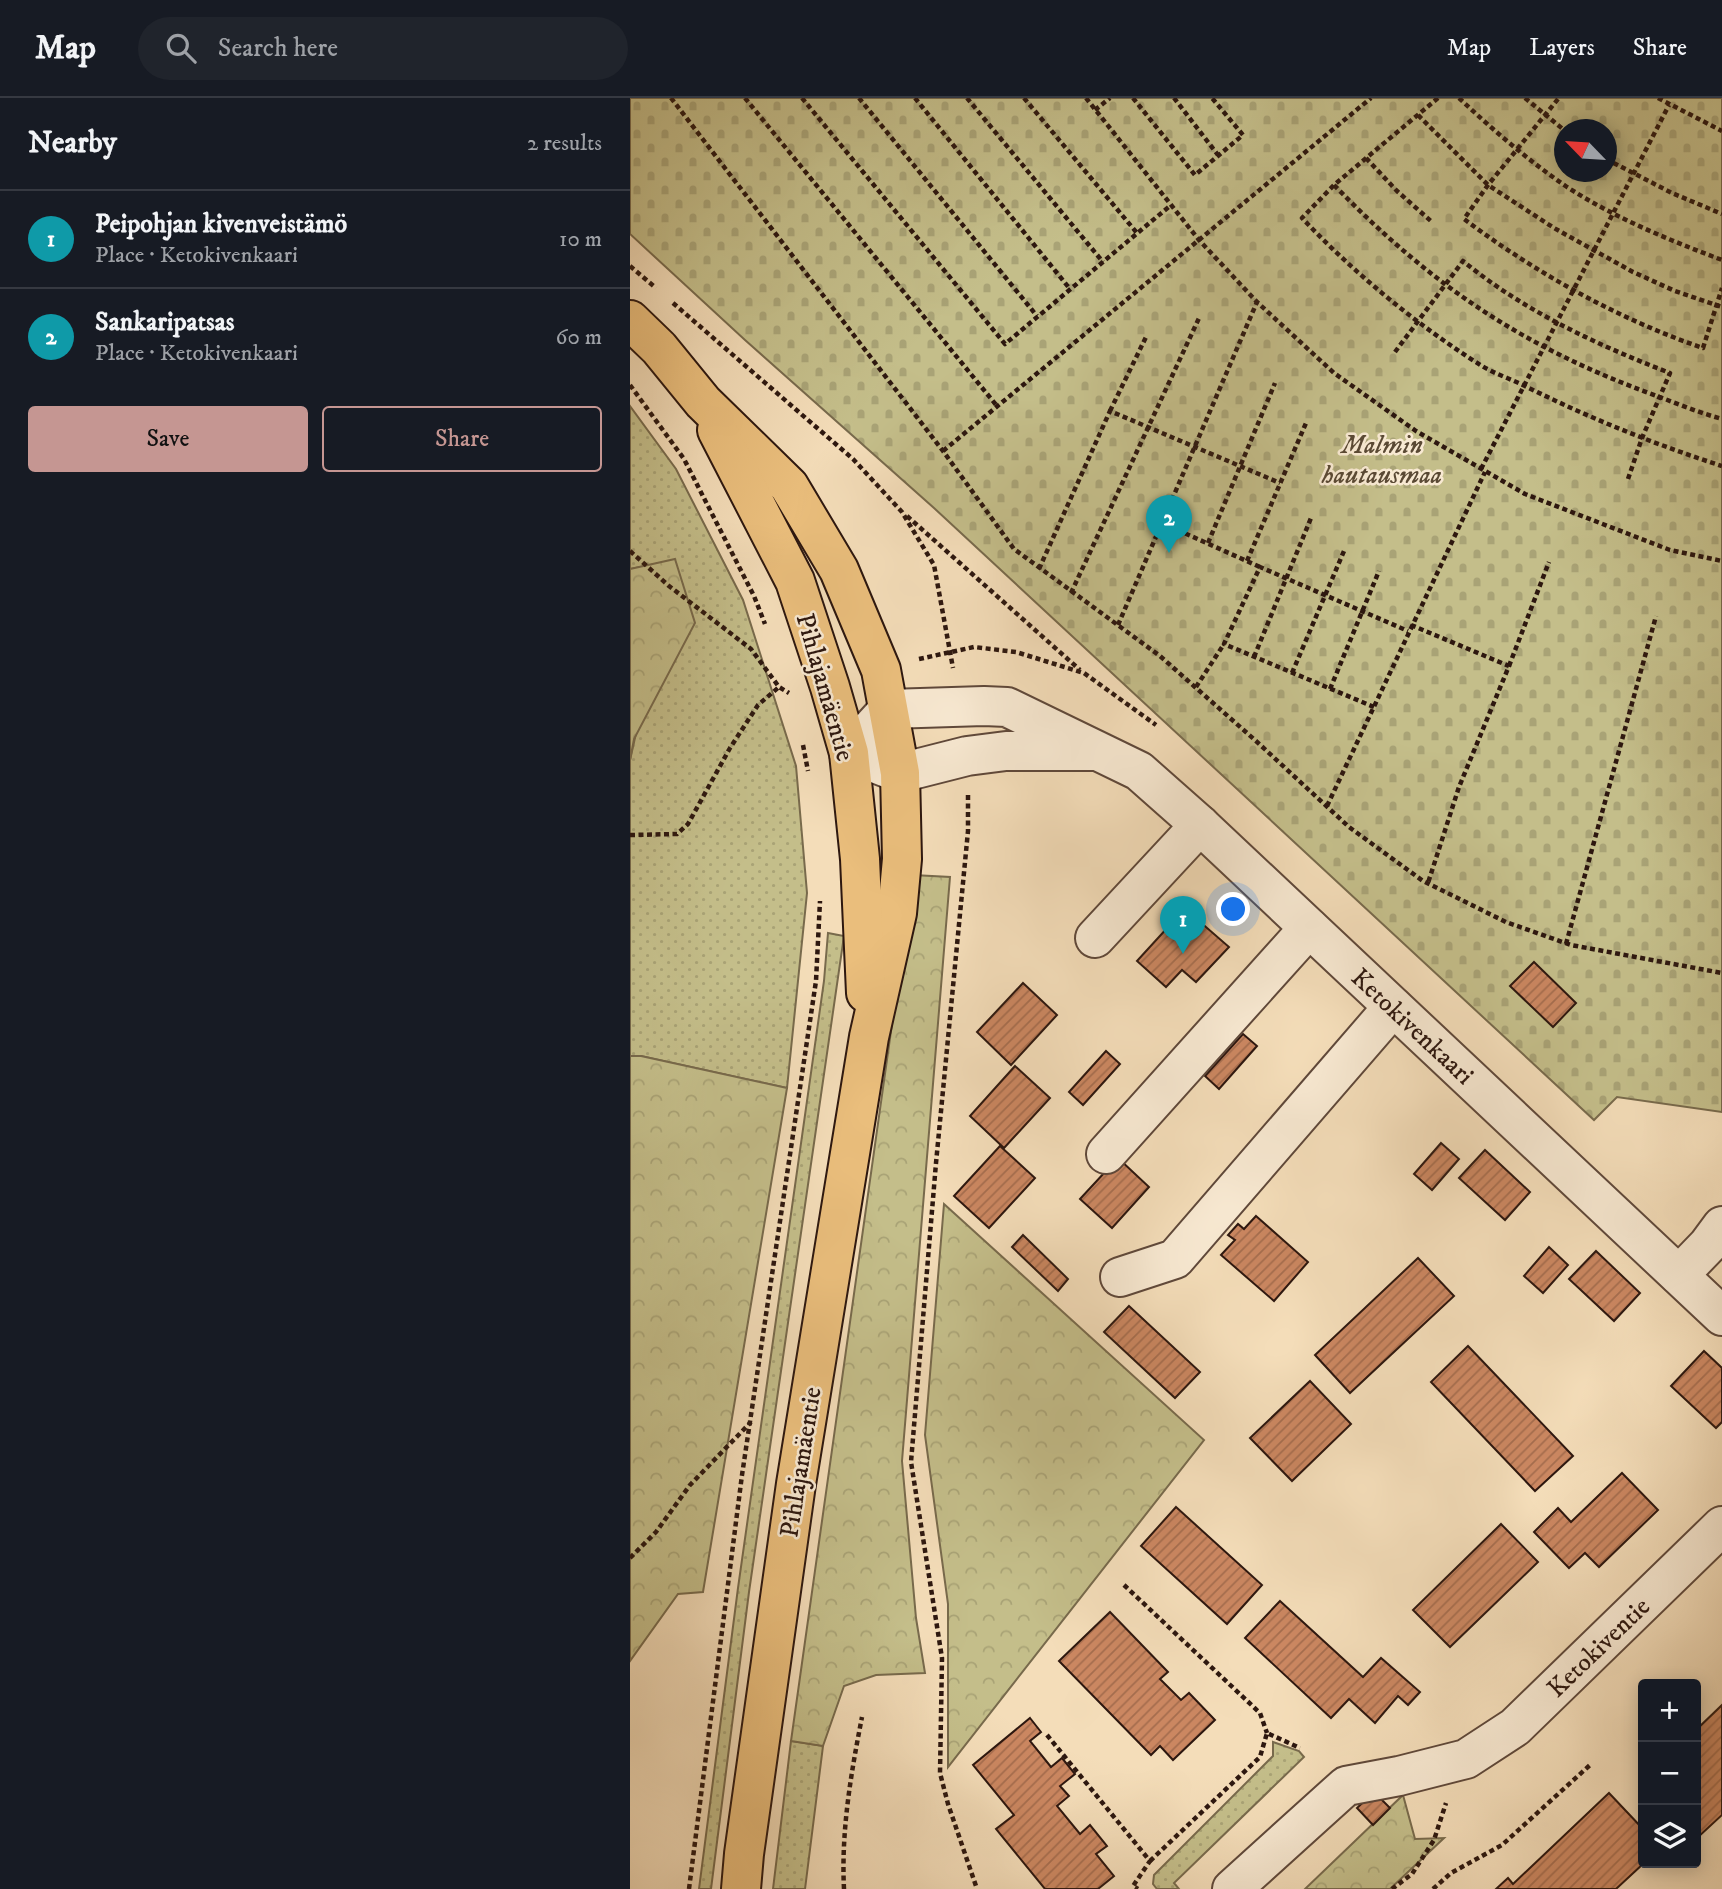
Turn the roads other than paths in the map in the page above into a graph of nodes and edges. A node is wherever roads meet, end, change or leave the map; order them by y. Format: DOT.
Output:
graph roads {
  1 [pos="630,320"];
  2 [pos="703,402"];
  3 [pos="889,709"];
  4 [pos="1094,751"];
  5 [pos="849,753"];
  6 [pos="900,773"];
  7 [pos="1200,825"];
  8 [pos="1308,928"];
  9 [pos="1095,938"];
  10 [pos="1393,1007"];
  11 [pos="869,1037"];
  12 [pos="1106,1154"];
  13 [pos="1722,1226"];
  14 [pos="1679,1275"];
  15 [pos="1120,1277"];
  16 [pos="1722,1316"];
  17 [pos="1722,1526"];
  18 [pos="741,1889"];
  19 [pos="1232,1889"];
  1 -- 2 [label="main road, Pihlajamäentie"];
  2 -- 3 [label="main road, Pihlajamäentie"];
  2 -- 5 [label="main road, Pihlajamäentie"];
  3 -- 4 [label="street, Ketokivenkaari"];
  3 -- 5 [label="street"];
  3 -- 6 [label="main road, Pihlajamäentie"];
  4 -- 6 [label="street, Ketokivenkaari"];
  4 -- 7 [label="street, Ketokivenkaari"];
  5 -- 6 [label="street"];
  5 -- 11 [label="main road, Pihlajamäentie"];
  6 -- 11 [label="main road, Pihlajamäentie"];
  7 -- 8 [label="street, Ketokivenkaari"];
  7 -- 9 [label="street"];
  8 -- 10 [label="street, Ketokivenkaari"];
  8 -- 12 [label="street"];
  10 -- 14 [label="street, Ketokivenkaari"];
  10 -- 15 [label="street"];
  11 -- 18 [label="main road, Pihlajamäentie"];
  13 -- 14 [label="street"];
  14 -- 16 [label="street, Ketokivenkaari"];
  17 -- 19 [label="street, Ketokiventie"];
}
